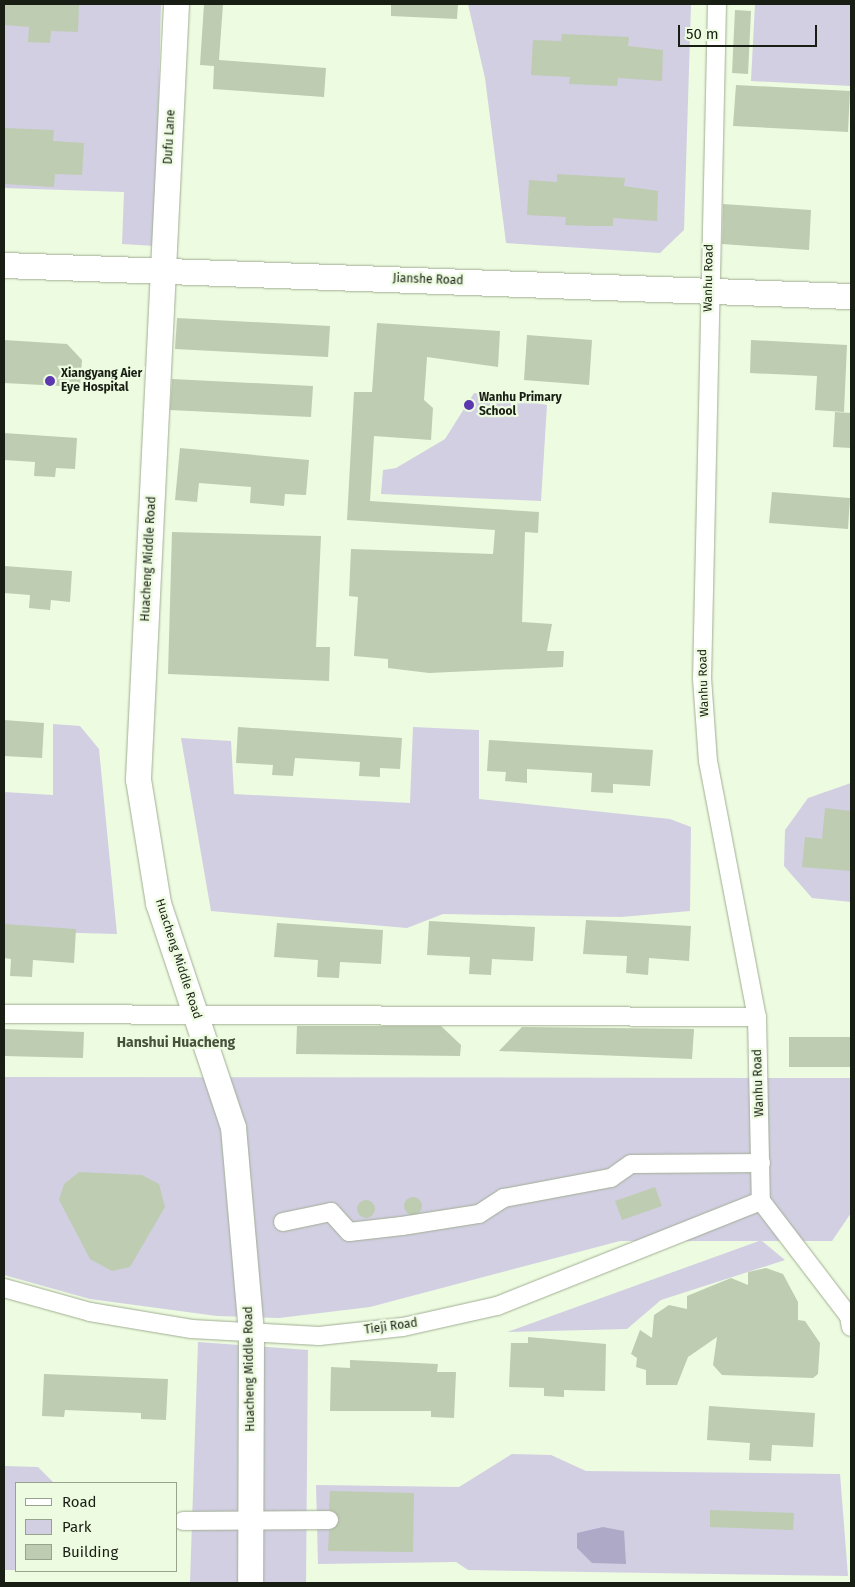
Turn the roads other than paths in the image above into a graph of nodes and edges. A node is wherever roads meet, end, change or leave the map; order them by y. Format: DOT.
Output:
graph roads {
  1 [pos="176,4"];
  2 [pos="717,4"];
  3 [pos="4,265"];
  4 [pos="164,270"];
  5 [pos="708,291"];
  6 [pos="851,296"];
  7 [pos="4,1014"];
  8 [pos="196,1015"];
  9 [pos="757,1017"];
  10 [pos="761,1163"];
  11 [pos="761,1202"];
  12 [pos="283,1222"];
  13 [pos="4,1288"];
  14 [pos="851,1327"];
  15 [pos="252,1334"];
  16 [pos="250,1520"];
  17 [pos="329,1520"];
  18 [pos="184,1521"];
  19 [pos="250,1583"];
  1 -- 4 [label="street, Dufu Lane"];
  2 -- 5 [label="street, Wanhu Road"];
  3 -- 4 [label="street, Jianshe Road"];
  4 -- 5 [label="street, Jianshe Road"];
  4 -- 8 [label="street, Huacheng Middle Road"];
  5 -- 6 [label="street, Jianshe Road"];
  5 -- 9 [label="street, Wanhu Road"];
  7 -- 8 [label="street"];
  8 -- 9 [label="street"];
  8 -- 15 [label="street, Huacheng Middle Road"];
  9 -- 10 [label="street, Wanhu Road"];
  10 -- 11 [label="street, Wanhu Road"];
  10 -- 12 [label="street"];
  11 -- 14 [label="street"];
  11 -- 15 [label="street, Tieji Road"];
  13 -- 15 [label="street, Tieji Road"];
  15 -- 16 [label="street, Huacheng Middle Road"];
  16 -- 17 [label="street"];
  16 -- 18 [label="street"];
  16 -- 19 [label="street, Huacheng Middle Road"];
}
